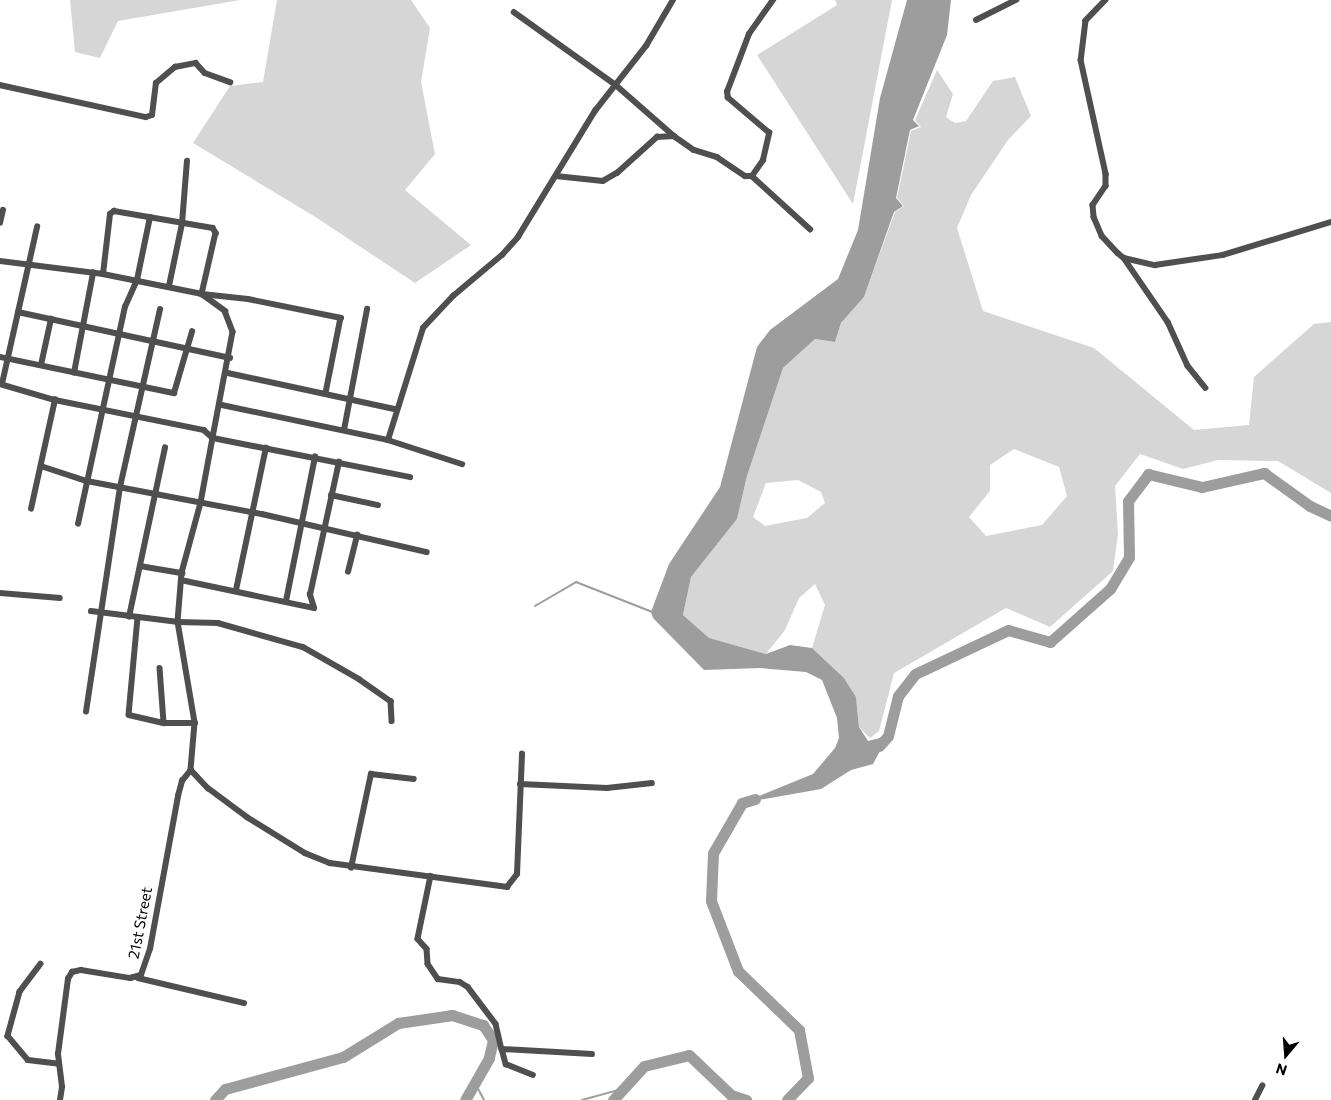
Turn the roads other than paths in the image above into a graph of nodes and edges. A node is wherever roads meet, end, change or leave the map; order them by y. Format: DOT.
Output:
graph roads {
  1 [pos="673,0"];
  2 [pos="773,0"];
  3 [pos="1016,0"];
  4 [pos="1106,0"];
  5 [pos="514,12"];
  6 [pos="976,20"];
  7 [pos="230,82"];
  8 [pos="0,85"];
  9 [pos="616,85"];
  10 [pos="674,136"];
  11 [pos="188,161"];
  12 [pos="556,176"];
  13 [pos="752,176"];
  14 [pos="3,210"];
  15 [pos="150,218"];
  16 [pos="1331,222"];
  17 [pos="0,223"];
  18 [pos="182,224"];
  19 [pos="37,227"];
  20 [pos="810,229"];
  21 [pos="1124,258"];
  22 [pos="0,261"];
  23 [pos="27,267"];
  24 [pos="93,273"];
  25 [pos="102,274"];
  26 [pos="137,280"];
  27 [pos="169,286"];
  28 [pos="202,294"];
  29 [pos="160,308"];
  30 [pos="367,309"];
  31 [pos="18,312"];
  32 [pos="51,319"];
  33 [pos="83,326"];
  34 [pos="192,332"];
  35 [pos="120,334"];
  36 [pos="153,342"];
  37 [pos="187,349"];
  38 [pos="0,357"];
  39 [pos="8,358"];
  40 [pos="230,358"];
  41 [pos="41,365"];
  42 [pos="74,373"];
  43 [pos="228,373"];
  44 [pos="109,381"];
  45 [pos="1,384"];
  46 [pos="143,387"];
  47 [pos="1206,388"];
  48 [pos="326,393"];
  49 [pos="350,399"];
  50 [pos="55,400"];
  51 [pos="222,405"];
  52 [pos="103,409"];
  53 [pos="395,409"];
  54 [pos="138,414"];
  55 [pos="344,430"];
  56 [pos="213,438"];
  57 [pos="388,440"];
  58 [pos="165,448"];
  59 [pos="266,448"];
  60 [pos="315,457"];
  61 [pos="339,462"];
  62 [pos="462,464"];
  63 [pos="41,466"];
  64 [pos="410,477"];
  65 [pos="87,481"];
  66 [pos="120,486"];
  67 [pos="156,495"];
  68 [pos="331,495"];
  69 [pos="200,503"];
  70 [pos="378,505"];
  71 [pos="30,509"];
  72 [pos="252,512"];
  73 [pos="302,523"];
  74 [pos="78,524"];
  75 [pos="324,528"];
  76 [pos="357,534"];
  77 [pos="428,552"];
  78 [pos="140,566"];
  79 [pos="348,572"];
  80 [pos="182,573"];
  81 [pos="181,580"];
  82 [pos="236,590"];
  83 [pos="0,592"];
  84 [pos="60,598"];
  85 [pos="286,601"];
  86 [pos="91,611"];
  87 [pos="101,613"];
  88 [pos="129,617"];
  89 [pos="138,618"];
  90 [pos="178,622"];
  91 [pos="160,668"];
  92 [pos="86,712"];
  93 [pos="392,721"];
  94 [pos="164,723"];
  95 [pos="195,723"];
  96 [pos="522,754"];
  97 [pos="191,770"];
  98 [pos="414,778"];
  99 [pos="652,783"];
  100 [pos="520,784"];
  101 [pos="351,868"];
  102 [pos="431,876"];
  103 [pos="41,964"];
  104 [pos="138,978"];
  105 [pos="244,1003"];
  106 [pos="502,1049"];
  107 [pos="592,1054"];
  108 [pos="60,1064"];
  109 [pos="533,1075"];
  110 [pos="1262,1086"];
  111 [pos="60,1100"];
  112 [pos="1255,1100"];
  1 -- 9 [label="street"];
  2 -- 13 [label="street"];
  3 -- 6 [label="street"];
  4 -- 21 [label="street"];
  5 -- 9 [label="street"];
  7 -- 8 [label="street"];
  9 -- 10 [label="street"];
  9 -- 12 [label="street"];
  10 -- 12 [label="street"];
  10 -- 13 [label="street"];
  11 -- 18 [label="street"];
  12 -- 53 [label="street"];
  13 -- 20 [label="street"];
  14 -- 17 [label="street"];
  15 -- 18 [label="street"];
  15 -- 25 [label="street"];
  15 -- 26 [label="street"];
  16 -- 21 [label="street"];
  18 -- 27 [label="street"];
  18 -- 28 [label="street"];
  19 -- 23 [label="street"];
  21 -- 47 [label="street"];
  22 -- 23 [label="street"];
  23 -- 24 [label="street"];
  23 -- 31 [label="street"];
  24 -- 25 [label="street"];
  24 -- 33 [label="street"];
  25 -- 26 [label="street"];
  26 -- 27 [label="street"];
  26 -- 35 [label="street"];
  27 -- 28 [label="street"];
  28 -- 40 [label="street"];
  28 -- 48 [label="street"];
  29 -- 36 [label="street"];
  30 -- 49 [label="street"];
  31 -- 32 [label="street"];
  31 -- 39 [label="street"];
  32 -- 33 [label="street"];
  32 -- 41 [label="street"];
  33 -- 35 [label="street"];
  33 -- 42 [label="street"];
  34 -- 37 [label="street"];
  35 -- 36 [label="street"];
  35 -- 44 [label="street"];
  36 -- 37 [label="street"];
  36 -- 46 [label="street"];
  37 -- 40 [label="street"];
  37 -- 46 [label="street"];
  38 -- 39 [label="street"];
  39 -- 41 [label="street"];
  39 -- 45 [label="street"];
  40 -- 43 [label="street"];
  41 -- 42 [label="street"];
  42 -- 44 [label="street"];
  43 -- 48 [label="street"];
  43 -- 51 [label="street"];
  44 -- 46 [label="street"];
  44 -- 52 [label="street"];
  45 -- 50 [label="street"];
  46 -- 54 [label="street"];
  48 -- 49 [label="street"];
  49 -- 53 [label="street"];
  49 -- 55 [label="street"];
  50 -- 52 [label="street"];
  50 -- 63 [label="street"];
  51 -- 55 [label="street"];
  51 -- 56 [label="street"];
  52 -- 54 [label="street"];
  52 -- 65 [label="street"];
  53 -- 57 [label="street"];
  54 -- 56 [label="street"];
  54 -- 66 [label="street"];
  55 -- 57 [label="street"];
  56 -- 59 [label="street"];
  56 -- 69 [label="street"];
  57 -- 62 [label="street"];
  58 -- 67 [label="street"];
  59 -- 60 [label="street"];
  59 -- 72 [label="street"];
  60 -- 61 [label="street"];
  60 -- 73 [label="street"];
  61 -- 64 [label="street"];
  61 -- 68 [label="street"];
  63 -- 65 [label="street"];
  63 -- 71 [label="street"];
  65 -- 66 [label="street"];
  65 -- 74 [label="street"];
  66 -- 67 [label="street"];
  66 -- 87 [label="street"];
  67 -- 69 [label="street"];
  67 -- 78 [label="street"];
  68 -- 70 [label="street"];
  68 -- 75 [label="street"];
  69 -- 72 [label="street"];
  69 -- 80 [label="street"];
  72 -- 73 [label="street"];
  72 -- 82 [label="street"];
  73 -- 75 [label="street"];
  73 -- 85 [label="street"];
  75 -- 76 [label="street"];
  75 -- 85 [label="street"];
  76 -- 77 [label="street"];
  76 -- 79 [label="street"];
  78 -- 80 [label="street"];
  78 -- 88 [label="street"];
  80 -- 81 [label="street"];
  81 -- 82 [label="street"];
  81 -- 90 [label="street"];
  82 -- 85 [label="street"];
  83 -- 84 [label="street"];
  86 -- 87 [label="street"];
  87 -- 88 [label="street"];
  87 -- 92 [label="street"];
  88 -- 89 [label="street"];
  89 -- 90 [label="street"];
  89 -- 94 [label="street"];
  90 -- 93 [label="street"];
  90 -- 95 [label="street"];
  91 -- 94 [label="street"];
  94 -- 95 [label="street"];
  95 -- 97 [label="street"];
  96 -- 100 [label="street"];
  97 -- 101 [label="street"];
  97 -- 104 [label="street, 21st Street"];
  98 -- 101 [label="street"];
  99 -- 100 [label="street"];
  100 -- 102 [label="street"];
  101 -- 102 [label="street"];
  102 -- 106 [label="street"];
  103 -- 108 [label="street"];
  104 -- 105 [label="street"];
  104 -- 108 [label="street, 21st Street"];
  106 -- 107 [label="street"];
  106 -- 109 [label="street"];
  108 -- 111 [label="street, 21st Street"];
  110 -- 112 [label="street"];
}
